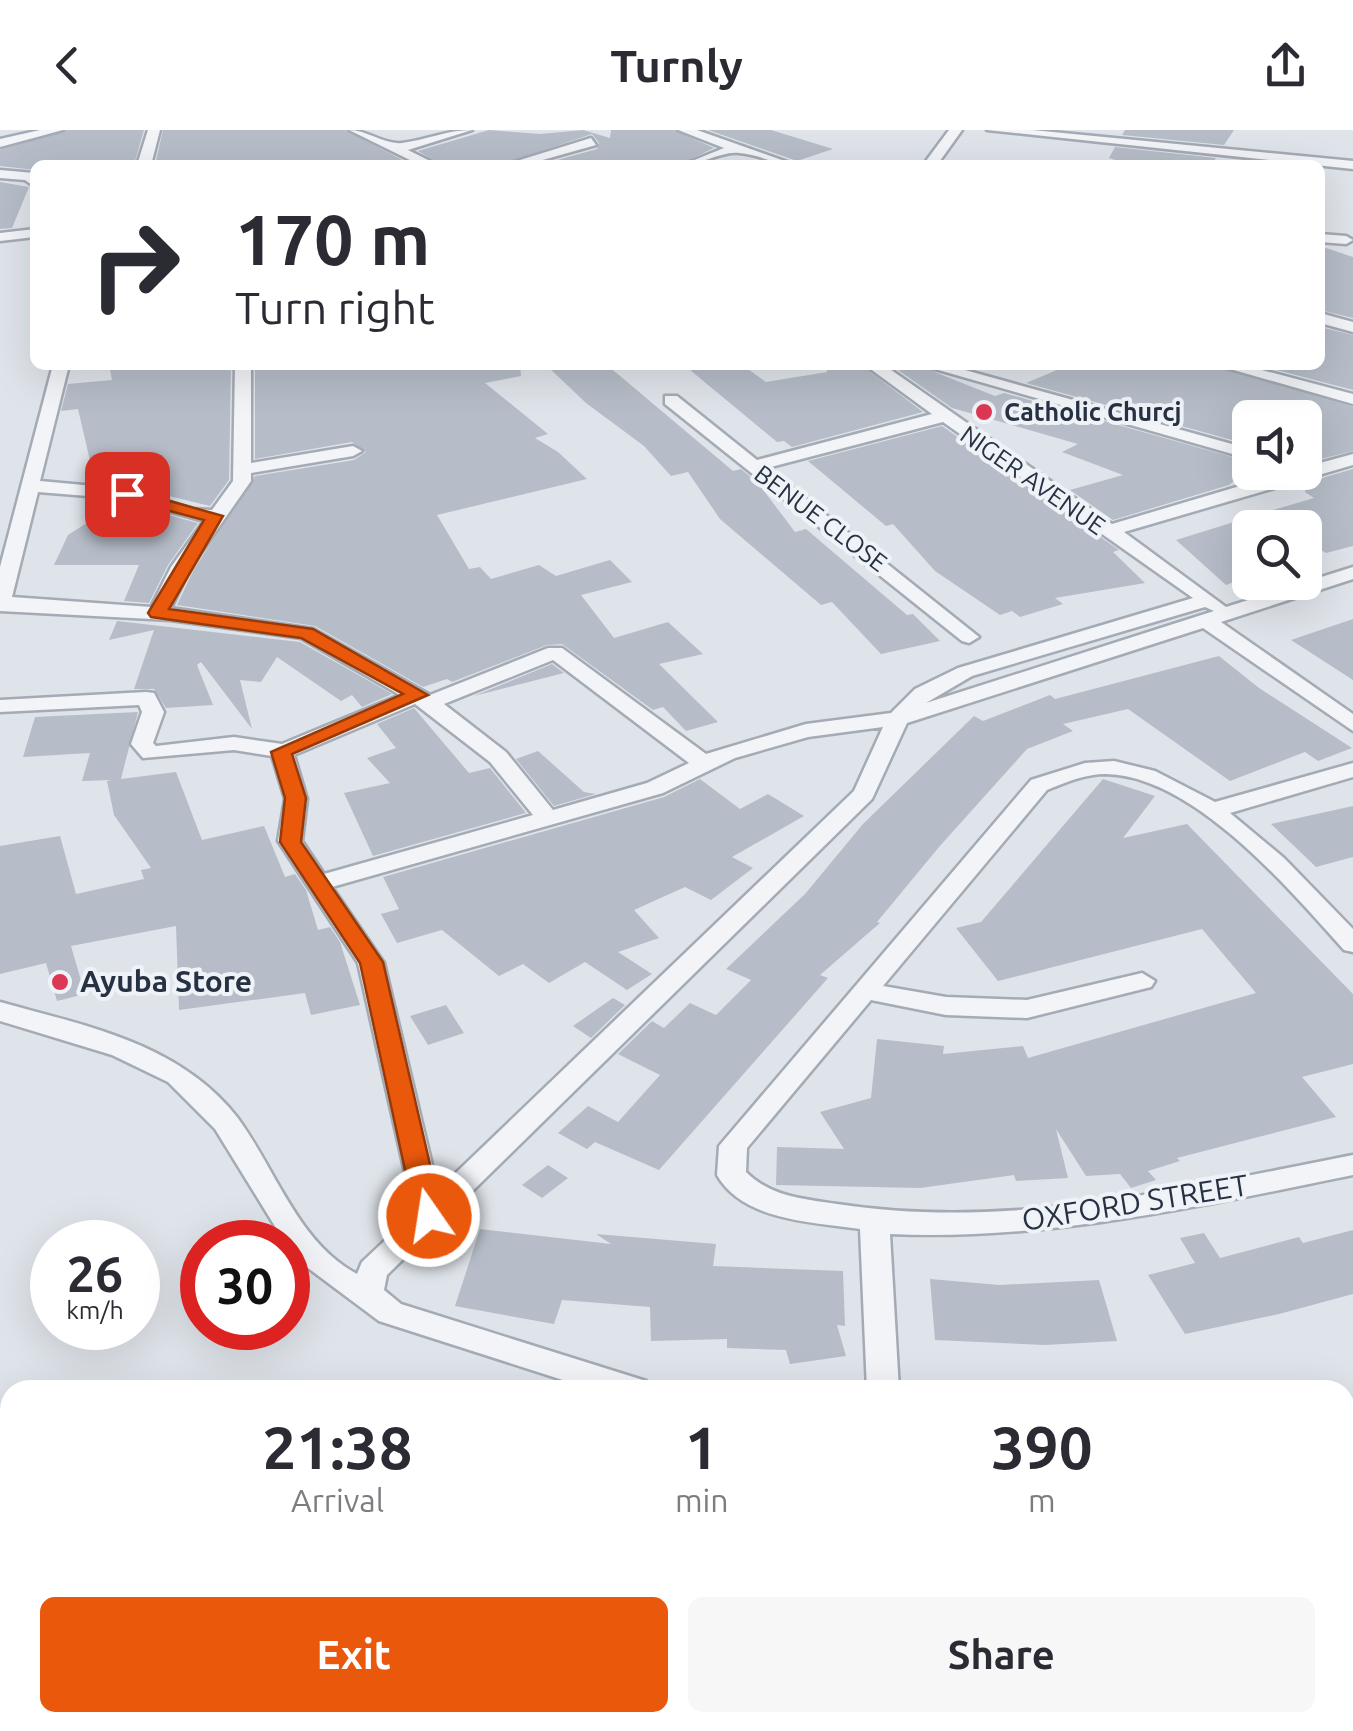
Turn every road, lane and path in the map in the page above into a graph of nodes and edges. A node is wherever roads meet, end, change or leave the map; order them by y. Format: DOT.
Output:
graph roads {
  1 [pos="53,130"];
  2 [pos="154,130"];
  3 [pos="354,130"];
  4 [pos="466,130"];
  5 [pos="684,130"];
  6 [pos="956,130"];
  7 [pos="993,130"];
  8 [pos="591,142"];
  9 [pos="0,143"];
  10 [pos="395,148"];
  11 [pos="736,148"];
  12 [pos="145,160"];
  13 [pos="420,160"];
  14 [pos="528,160"];
  15 [pos="703,160"];
  16 [pos="773,160"];
  17 [pos="934,160"];
  18 [pos="1302,160"];
  19 [pos="1325,162"];
  20 [pos="1353,165"];
  21 [pos="0,174"];
  22 [pos="30,177"];
  23 [pos="30,234"];
  24 [pos="0,236"];
  25 [pos="1325,238"];
  26 [pos="1351,238"];
  27 [pos="1325,319"];
  28 [pos="1353,326"];
  29 [pos="60,370"];
  30 [pos="242,370"];
  31 [pos="880,370"];
  32 [pos="947,370"];
  33 [pos="1243,370"];
  34 [pos="1353,399"];
  35 [pos="670,400"];
  36 [pos="942,417"];
  37 [pos="1232,449"];
  38 [pos="352,451"];
  39 [pos="1353,459"];
  40 [pos="752,466"];
  41 [pos="1322,467"];
  42 [pos="245,469"];
  43 [pos="29,486"];
  44 [pos="1243,490"];
  45 [pos="215,516"];
  46 [pos="1107,531"];
  47 [pos="1353,573"];
  48 [pos="0,603"];
  49 [pos="1210,607"];
  50 [pos="158,613"];
  51 [pos="969,637"];
  52 [pos="423,699"];
  53 [pos="0,706"];
  54 [pos="898,719"];
  55 [pos="1353,724"];
  56 [pos="282,752"];
  57 [pos="705,764"];
  58 [pos="1353,770"];
  59 [pos="1211,811"];
  60 [pos="546,816"];
  61 [pos="318,883"];
  62 [pos="1353,944"];
  63 [pos="1142,982"];
  64 [pos="866,990"];
  65 [pos="0,1010"];
  66 [pos="1353,1165"];
  67 [pos="429,1216"];
  68 [pos="875,1224"];
  69 [pos="368,1294"];
  70 [pos="603,1380"];
  71 [pos="882,1380"];
  1 -- 9 [label="street"];
  2 -- 12 [label="street"];
  3 -- 10 [label="street"];
  4 -- 10 [label="street"];
  5 -- 11 [label="street"];
  6 -- 17 [label="street"];
  7 -- 18 [label="street"];
  8 -- 14 [label="street"];
  10 -- 13 [label="street"];
  11 -- 15 [label="street"];
  11 -- 16 [label="street"];
  19 -- 20 [label="street"];
  21 -- 22 [label="street"];
  23 -- 24 [label="street"];
  25 -- 26 [label="street"];
  27 -- 28 [label="street"];
  29 -- 43 [label="street"];
  30 -- 42 [label="street"];
  31 -- 36 [label="street, NIGER AVENUE"];
  32 -- 37 [label="street"];
  33 -- 34 [label="street"];
  35 -- 40 [label="street, BENUE CLOSE"];
  36 -- 40 [label="street"];
  36 -- 46 [label="street, NIGER AVENUE"];
  38 -- 42 [label="street"];
  39 -- 41 [label="street"];
  40 -- 51 [label="street, BENUE CLOSE"];
  42 -- 45 [label="street"];
  43 -- 45 [label="street"];
  43 -- 48 [label="street"];
  44 -- 46 [label="street"];
  45 -- 50 [label="street"];
  46 -- 49 [label="street, NIGER AVENUE"];
  47 -- 49 [label="street"];
  48 -- 50 [label="street"];
  49 -- 54 [label="street"];
  49 -- 55 [label="street, NIGER AVENUE"];
  50 -- 52 [label="street"];
  52 -- 56 [label="street"];
  52 -- 57 [label="street"];
  52 -- 60 [label="street"];
  53 -- 56 [label="street"];
  54 -- 57 [label="street"];
  54 -- 67 [label="street"];
  56 -- 61 [label="street"];
  57 -- 60 [label="street"];
  58 -- 59 [label="street"];
  59 -- 62 [label="street, OXFORD STREET"];
  59 -- 64 [label="street, OXFORD STREET"];
  60 -- 61 [label="street"];
  61 -- 67 [label="street"];
  63 -- 64 [label="street"];
  64 -- 68 [label="street, OXFORD STREET"];
  65 -- 69 [label="street"];
  66 -- 68 [label="street, OXFORD STREET"];
  67 -- 69 [label="street"];
  68 -- 71 [label="street"];
  69 -- 70 [label="street"];
}
